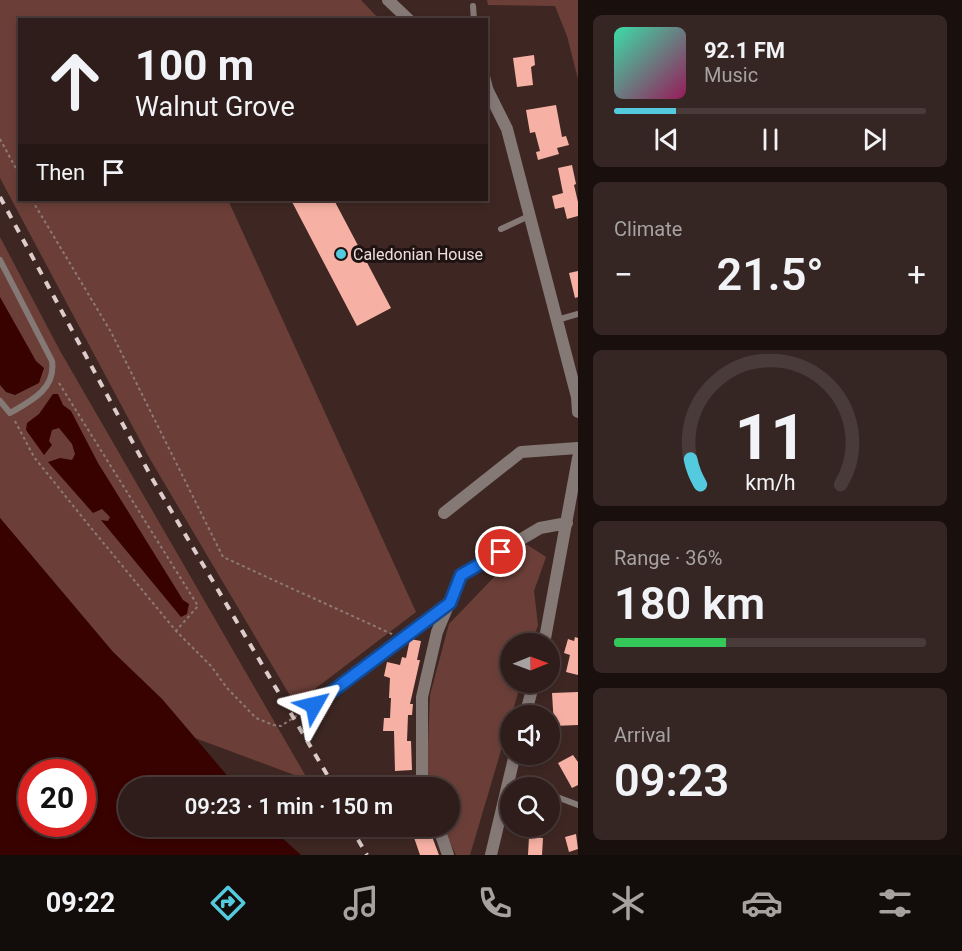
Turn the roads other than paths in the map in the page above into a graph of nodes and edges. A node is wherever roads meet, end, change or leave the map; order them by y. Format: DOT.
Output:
graph roads {
  1 [pos="388,0"];
  2 [pos="473,6"];
  3 [pos="407,18"];
  4 [pos="474,18"];
  5 [pos="488,80"];
  6 [pos="488,91"];
  7 [pos="495,106"];
  8 [pos="530,215"];
  9 [pos="501,229"];
  10 [pos="0,260"];
  11 [pos="578,314"];
  12 [pos="557,320"];
  13 [pos="0,401"];
  14 [pos="578,412"];
  15 [pos="578,448"];
  16 [pos="578,458"];
  17 [pos="444,513"];
  18 [pos="567,523"];
  19 [pos="450,603"];
  20 [pos="546,633"];
  21 [pos="314,705"];
  22 [pos="422,777"];
  23 [pos="560,798"];
  24 [pos="578,805"];
  25 [pos="500,815"];
  26 [pos="442,837"];
  27 [pos="448,855"];
  28 [pos="491,855"];
  1 -- 3 [label="street"];
  2 -- 4 [label="lane"];
  5 -- 7 [label="lane"];
  6 -- 7 [label="street"];
  7 -- 8 [label="street"];
  8 -- 9 [label="lane"];
  8 -- 12 [label="street"];
  10 -- 13 [label="lane"];
  11 -- 12 [label="lane"];
  12 -- 14 [label="street"];
  15 -- 17 [label="street"];
  16 -- 18 [label="street"];
  18 -- 19 [label="street"];
  18 -- 20 [label="street"];
  19 -- 21 [label="lane"];
  19 -- 22 [label="street"];
  23 -- 24 [label="lane"];
  25 -- 28 [label="street"];
  26 -- 27 [label="street"];
}
